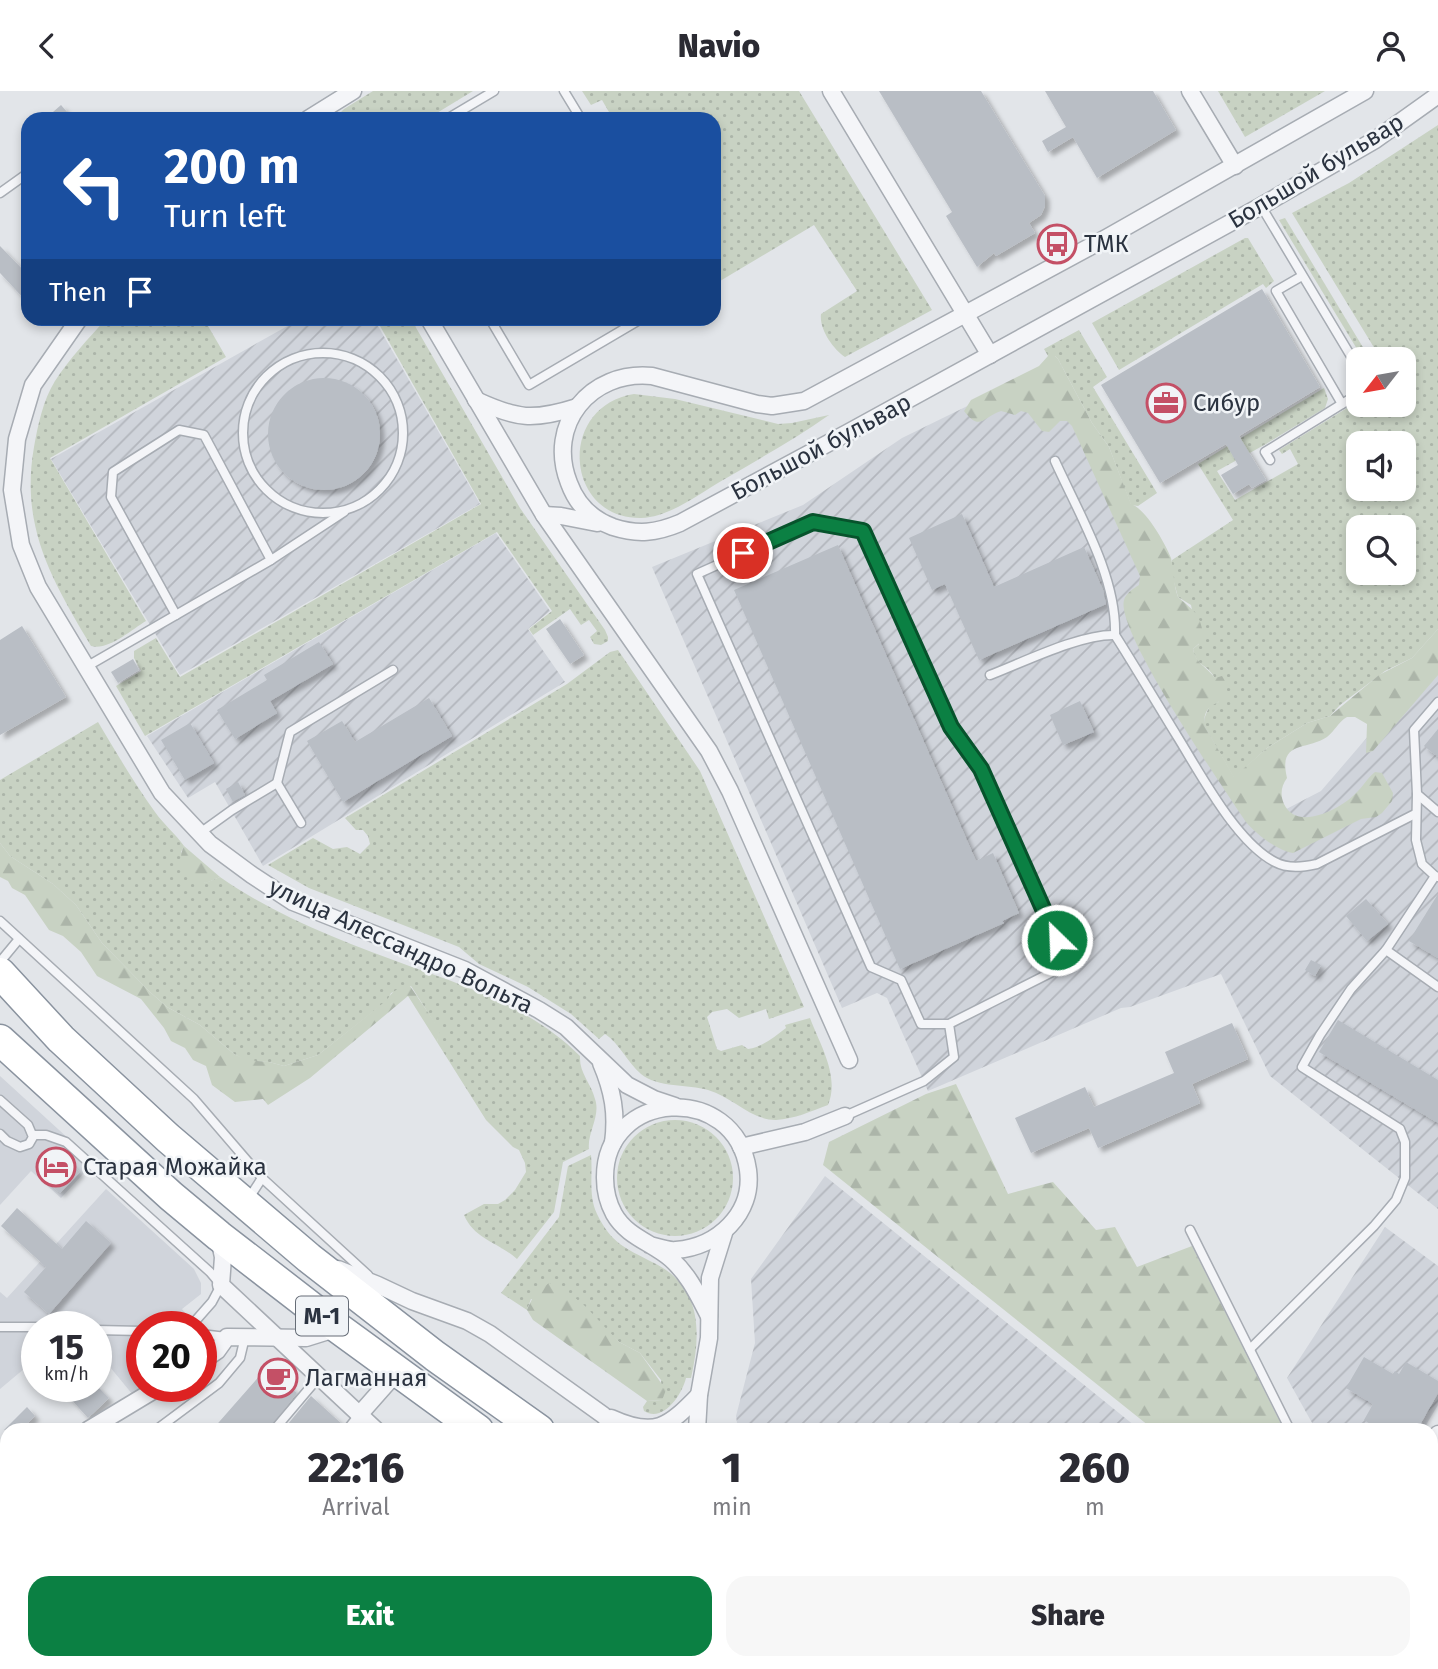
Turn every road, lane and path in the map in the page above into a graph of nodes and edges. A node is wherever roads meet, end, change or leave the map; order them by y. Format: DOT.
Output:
graph roads {
  1 [pos="353,91"];
  2 [pos="494,91"];
  3 [pos="564,91"];
  4 [pos="831,91"];
  5 [pos="1190,91"];
  6 [pos="1365,91"];
  7 [pos="1438,95"];
  8 [pos="320,112"];
  9 [pos="459,112"];
  10 [pos="577,112"];
  11 [pos="1235,166"];
  12 [pos="21,178"];
  13 [pos="0,193"];
  14 [pos="1261,207"];
  15 [pos="1302,276"];
  16 [pos="966,314"];
  17 [pos="74,326"];
  18 [pos="436,326"];
  19 [pos="493,326"];
  20 [pos="629,326"];
  21 [pos="1346,349"];
  22 [pos="990,355"];
  23 [pos="476,400"];
  24 [pos="1346,402"];
  25 [pos="1342,404"];
  26 [pos="577,407"];
  27 [pos="1270,460"];
  28 [pos="1055,461"];
  29 [pos="347,511"];
  30 [pos="544,515"];
  31 [pos="607,525"];
  32 [pos="271,560"];
  33 [pos="176,615"];
  34 [pos="1115,635"];
  35 [pos="86,667"];
  36 [pos="393,670"];
  37 [pos="990,675"];
  38 [pos="1438,702"];
  39 [pos="277,783"];
  40 [pos="1417,794"];
  41 [pos="1438,811"];
  42 [pos="1415,814"];
  43 [pos="301,823"];
  44 [pos="200,833"];
  45 [pos="1437,876"];
  46 [pos="0,921"];
  47 [pos="19,939"];
  48 [pos="1386,950"];
  49 [pos="0,962"];
  50 [pos="0,972"];
  51 [pos="1438,987"];
  52 [pos="948,1024"];
  53 [pos="0,1040"];
  54 [pos="599,1058"];
  55 [pos="849,1060"];
  56 [pos="0,1100"];
  57 [pos="675,1106"];
  58 [pos="845,1116"];
  59 [pos="0,1134"];
  60 [pos="33,1135"];
  61 [pos="613,1144"];
  62 [pos="741,1147"];
  63 [pos="262,1178"];
  64 [pos="245,1203"];
  65 [pos="1190,1230"];
  66 [pos="724,1233"];
  67 [pos="219,1236"];
  68 [pos="650,1245"];
  69 [pos="309,1258"];
  70 [pos="221,1285"];
  71 [pos="378,1285"];
  72 [pos="204,1311"];
  73 [pos="709,1316"];
  74 [pos="0,1327"];
  75 [pos="21,1327"];
  76 [pos="338,1328"];
  77 [pos="217,1336"];
  78 [pos="227,1337"];
  79 [pos="245,1337"];
  80 [pos="275,1338"];
  81 [pos="1250,1349"];
  82 [pos="217,1351"];
  83 [pos="397,1372"];
  84 [pos="318,1378"];
  85 [pos="699,1395"];
  86 [pos="134,1402"];
  87 [pos="359,1415"];
  88 [pos="603,1415"];
  89 [pos="100,1423"];
  90 [pos="165,1423"];
  91 [pos="280,1423"];
  92 [pos="353,1423"];
  93 [pos="368,1423"];
  94 [pos="468,1423"];
  95 [pos="529,1423"];
  96 [pos="612,1423"];
  97 [pos="621,1423"];
  98 [pos="669,1423"];
  99 [pos="697,1423"];
  100 [pos="1287,1423"];
  1 -- 8 [label="street"];
  2 -- 9 [label="lane"];
  3 -- 10 [label="lane"];
  4 -- 16 [label="street"];
  5 -- 11 [label="street"];
  6 -- 11 [label="street, Большой бульвар"];
  7 -- 14 [label="street, Большой бульвар"];
  11 -- 16 [label="street, Большой бульвар"];
  12 -- 13 [label="lane"];
  14 -- 15 [label="lane"];
  14 -- 22 [label="street, Большой бульвар"];
  15 -- 21 [label="lane"];
  15 -- 25 [label="lane"];
  16 -- 22 [label="street"];
  16 -- 26 [label="street, Большой бульвар"];
  17 -- 35 [label="street, улица Алессандро Вольта"];
  18 -- 23 [label="street"];
  19 -- 20 [label="lane"];
  22 -- 31 [label="street, Большой бульвар"];
  23 -- 26 [label="street"];
  23 -- 30 [label="street"];
  24 -- 25 [label="lane"];
  25 -- 27 [label="lane"];
  26 -- 31 [label="street, Большой бульвар"];
  28 -- 34 [label="lane"];
  29 -- 29 [label="lane"];
  29 -- 32 [label="lane"];
  30 -- 31 [label="street"];
  30 -- 55 [label="street"];
  32 -- 33 [label="lane"];
  32 -- 33 [label="lane"];
  33 -- 35 [label="lane"];
  34 -- 37 [label="lane"];
  34 -- 42 [label="lane"];
  35 -- 44 [label="street, улица Алессандро Вольта"];
  36 -- 39 [label="lane"];
  38 -- 40 [label="lane"];
  39 -- 43 [label="lane"];
  39 -- 44 [label="lane"];
  40 -- 41 [label="lane"];
  40 -- 42 [label="lane"];
  42 -- 45 [label="lane"];
  44 -- 54 [label="street, улица Алессандро Вольта"];
  45 -- 48 [label="lane"];
  46 -- 47 [label="lane"];
  47 -- 49 [label="lane"];
  47 -- 63 [label="lane"];
  48 -- 51 [label="lane"];
  48 -- 81 [label="lane"];
  50 -- 64 [label="highway, М-1"];
  52 -- 52 [label="lane"];
  52 -- 58 [label="lane"];
  53 -- 67 [label="highway, М-1"];
  54 -- 57 [label="street, улица Алессандро Вольта"];
  54 -- 61 [label="street"];
  56 -- 60 [label="lane"];
  57 -- 61 [label="street"];
  57 -- 62 [label="street"];
  58 -- 62 [label="street"];
  59 -- 60 [label="lane"];
  60 -- 70 [label="lane"];
  61 -- 68 [label="street"];
  62 -- 66 [label="street"];
  63 -- 64 [label="lane"];
  63 -- 71 [label="lane"];
  64 -- 69 [label="highway, М-1"];
  65 -- 81 [label="lane"];
  66 -- 68 [label="street"];
  66 -- 73 [label="street"];
  67 -- 70 [label="street"];
  67 -- 76 [label="highway, М-1"];
  68 -- 73 [label="street"];
  69 -- 71 [label="street"];
  69 -- 95 [label="highway, М-1"];
  70 -- 72 [label="lane"];
  70 -- 80 [label="street"];
  71 -- 88 [label="street"];
  73 -- 85 [label="street"];
  74 -- 75 [label="lane"];
  76 -- 80 [label="street"];
  76 -- 83 [label="highway, М-1"];
  77 -- 78 [label="lane"];
  78 -- 79 [label="street"];
  78 -- 82 [label="street"];
  79 -- 80 [label="street"];
  79 -- 90 [label="lane"];
  80 -- 84 [label="street"];
  81 -- 100 [label="lane"];
  83 -- 87 [label="street"];
  83 -- 94 [label="highway, М-1"];
  84 -- 87 [label="street"];
  84 -- 91 [label="lane"];
  85 -- 98 [label="street"];
  85 -- 99 [label="street"];
  86 -- 89 [label="street"];
  87 -- 92 [label="lane"];
  87 -- 93 [label="street"];
  88 -- 96 [label="street"];
  88 -- 97 [label="street"];
}
